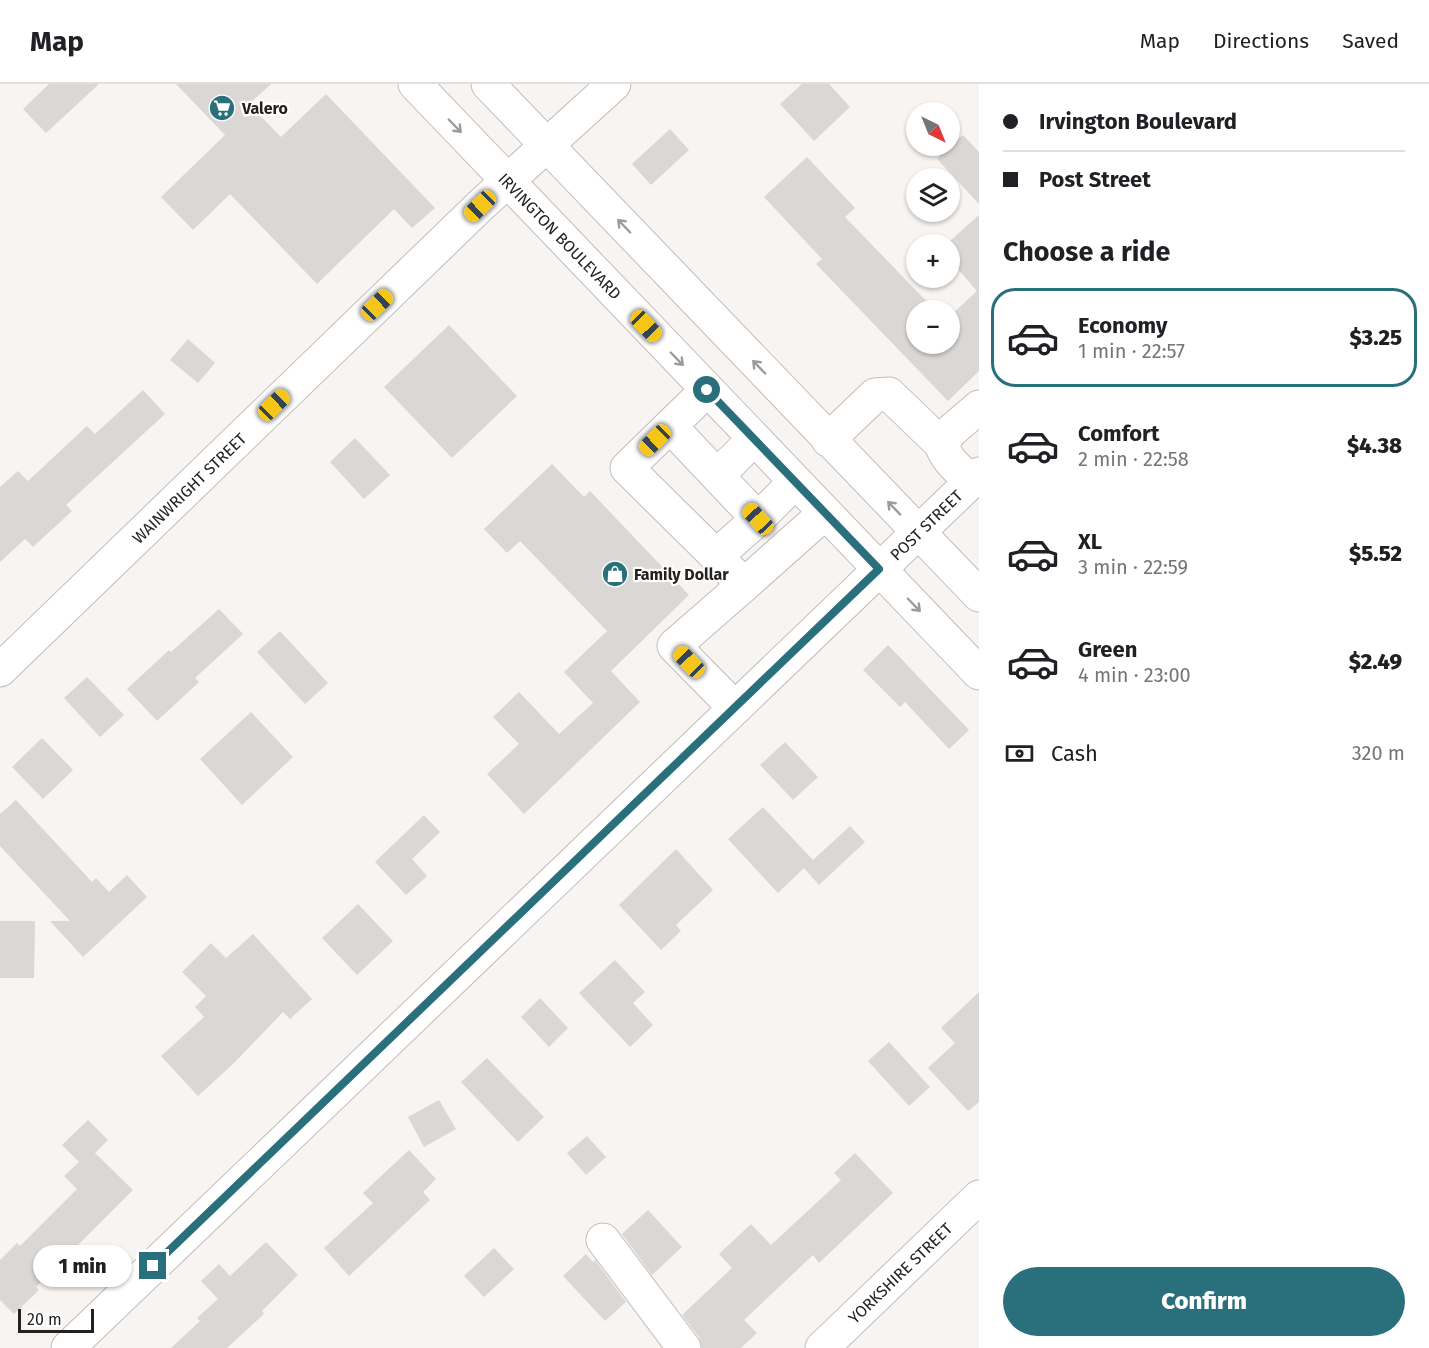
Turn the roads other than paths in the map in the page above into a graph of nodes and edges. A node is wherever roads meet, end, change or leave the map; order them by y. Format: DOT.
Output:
graph roads {
  1 [pos="415,84"];
  2 [pos="488,84"];
  3 [pos="614,84"];
  4 [pos="547,146"];
  5 [pos="508,181"];
  6 [pos="707,390"];
  7 [pos="979,407"];
  8 [pos="669,426"];
  9 [pos="754,439"];
  10 [pos="828,440"];
  11 [pos="941,444"];
  12 [pos="718,475"];
  13 [pos="975,477"];
  14 [pos="795,482"];
  15 [pos="825,513"];
  16 [pos="758,519"];
  17 [pos="918,532"];
  18 [pos="716,556"];
  19 [pos="879,569"];
  20 [pos="744,585"];
  21 [pos="979,595"];
  22 [pos="0,670"];
  23 [pos="979,673"];
  24 [pos="735,708"];
  25 [pos="979,1197"];
  26 [pos="603,1240"];
  27 [pos="839,1342"];
  28 [pos="68,1348"];
  29 [pos="684,1348"];
  1 -- 5 [label="street, IRVINGTON BOULEVARD, one-way"];
  2 -- 4 [label="street"];
  3 -- 4 [label="street, WAINWRIGHT STREET"];
  4 -- 5 [label="street, WAINWRIGHT STREET"];
  10 -- 4 [label="street, one-way"];
  5 -- 6 [label="street, IRVINGTON BOULEVARD, one-way"];
  5 -- 22 [label="street, WAINWRIGHT STREET"];
  6 -- 8 [label="street"];
  6 -- 9 [label="street, IRVINGTON BOULEVARD"];
  7 -- 11 [label="street"];
  8 -- 12 [label="street"];
  8 -- 18 [label="street"];
  9 -- 12 [label="street"];
  9 -- 14 [label="street, IRVINGTON BOULEVARD"];
  10 -- 11 [label="street"];
  17 -- 10 [label="street, one-way"];
  11 -- 13 [label="street"];
  12 -- 16 [label="street"];
  13 -- 17 [label="street, POST STREET"];
  14 -- 15 [label="street, IRVINGTON BOULEVARD"];
  14 -- 16 [label="street"];
  15 -- 19 [label="street, IRVINGTON BOULEVARD"];
  15 -- 20 [label="street"];
  16 -- 18 [label="street"];
  17 -- 19 [label="street, POST STREET"];
  17 -- 21 [label="street"];
  18 -- 20 [label="street"];
  19 -- 23 [label="street, IRVINGTON BOULEVARD, one-way"];
  19 -- 24 [label="street, POST STREET"];
  20 -- 24 [label="street"];
  24 -- 28 [label="street, POST STREET"];
  25 -- 27 [label="street, YORKSHIRE STREET"];
  26 -- 29 [label="street"];
}
